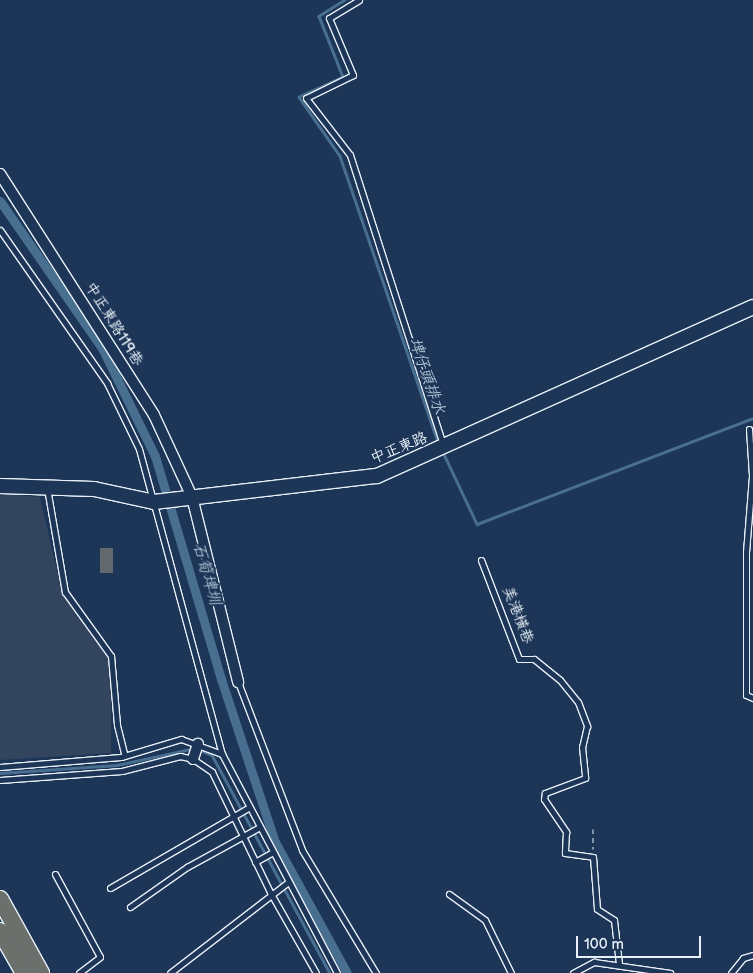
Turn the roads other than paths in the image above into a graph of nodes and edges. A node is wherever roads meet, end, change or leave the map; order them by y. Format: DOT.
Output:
graph roads {
  1 [pos="359,0"];
  2 [pos="0,174"];
  3 [pos="0,230"];
  4 [pos="753,307"];
  5 [pos="749,429"];
  6 [pos="444,447"];
  7 [pos="752,485"];
  8 [pos="0,486"];
  9 [pos="47,488"];
  10 [pos="192,497"];
  11 [pos="154,502"];
  12 [pos="481,560"];
  13 [pos="238,682"];
  14 [pos="753,698"];
  15 [pos="198,744"];
  16 [pos="124,754"];
  17 [pos="222,754"];
  18 [pos="193,759"];
  19 [pos="0,767"];
  20 [pos="0,780"];
  21 [pos="248,808"];
  22 [pos="233,817"];
  23 [pos="258,828"];
  24 [pos="242,837"];
  25 [pos="271,854"];
  26 [pos="255,862"];
  27 [pos="55,874"];
  28 [pos="287,882"];
  29 [pos="110,888"];
  30 [pos="270,892"];
  31 [pos="449,894"];
  32 [pos="0,899"];
  33 [pos="130,907"];
  34 [pos="0,931"];
  35 [pos="753,955"];
  36 [pos="619,964"];
  37 [pos="24,973"];
  38 [pos="41,973"];
  39 [pos="79,973"];
  40 [pos="170,973"];
  41 [pos="316,973"];
  42 [pos="337,973"];
  43 [pos="376,973"];
  44 [pos="511,973"];
  45 [pos="573,973"];
  46 [pos="670,973"];
  47 [pos="731,973"];
  1 -- 6 [label="lane"];
  2 -- 10 [label="street, 中正東路119巷"];
  3 -- 11 [label="lane"];
  4 -- 6 [label="main road, 中正東路"];
  5 -- 7 [label="lane"];
  6 -- 10 [label="main road, 中正東路"];
  7 -- 14 [label="lane"];
  8 -- 9 [label="main road, 中正東路"];
  9 -- 11 [label="main road, 中正東路"];
  9 -- 16 [label="lane"];
  10 -- 11 [label="main road, 中正東路"];
  10 -- 13 [label="street"];
  11 -- 17 [label="lane"];
  12 -- 36 [label="lane, 美港橫巷"];
  13 -- 43 [label="lane"];
  15 -- 16 [label="lane"];
  15 -- 17 [label="lane"];
  15 -- 18 [label="street"];
  16 -- 19 [label="lane"];
  17 -- 21 [label="lane"];
  18 -- 20 [label="lane"];
  18 -- 22 [label="lane"];
  21 -- 22 [label="lane"];
  21 -- 23 [label="lane"];
  22 -- 24 [label="lane"];
  22 -- 29 [label="lane"];
  23 -- 24 [label="lane"];
  23 -- 25 [label="lane"];
  24 -- 26 [label="lane"];
  24 -- 33 [label="lane"];
  25 -- 26 [label="lane"];
  25 -- 28 [label="lane"];
  26 -- 30 [label="lane"];
  27 -- 39 [label="lane"];
  28 -- 30 [label="lane"];
  28 -- 42 [label="lane"];
  30 -- 40 [label="lane"];
  30 -- 41 [label="lane"];
  31 -- 44 [label="lane"];
  32 -- 38 [label="main road"];
  34 -- 37 [label="main road"];
  35 -- 47 [label="lane"];
  36 -- 45 [label="lane"];
  36 -- 46 [label="lane"];
}
